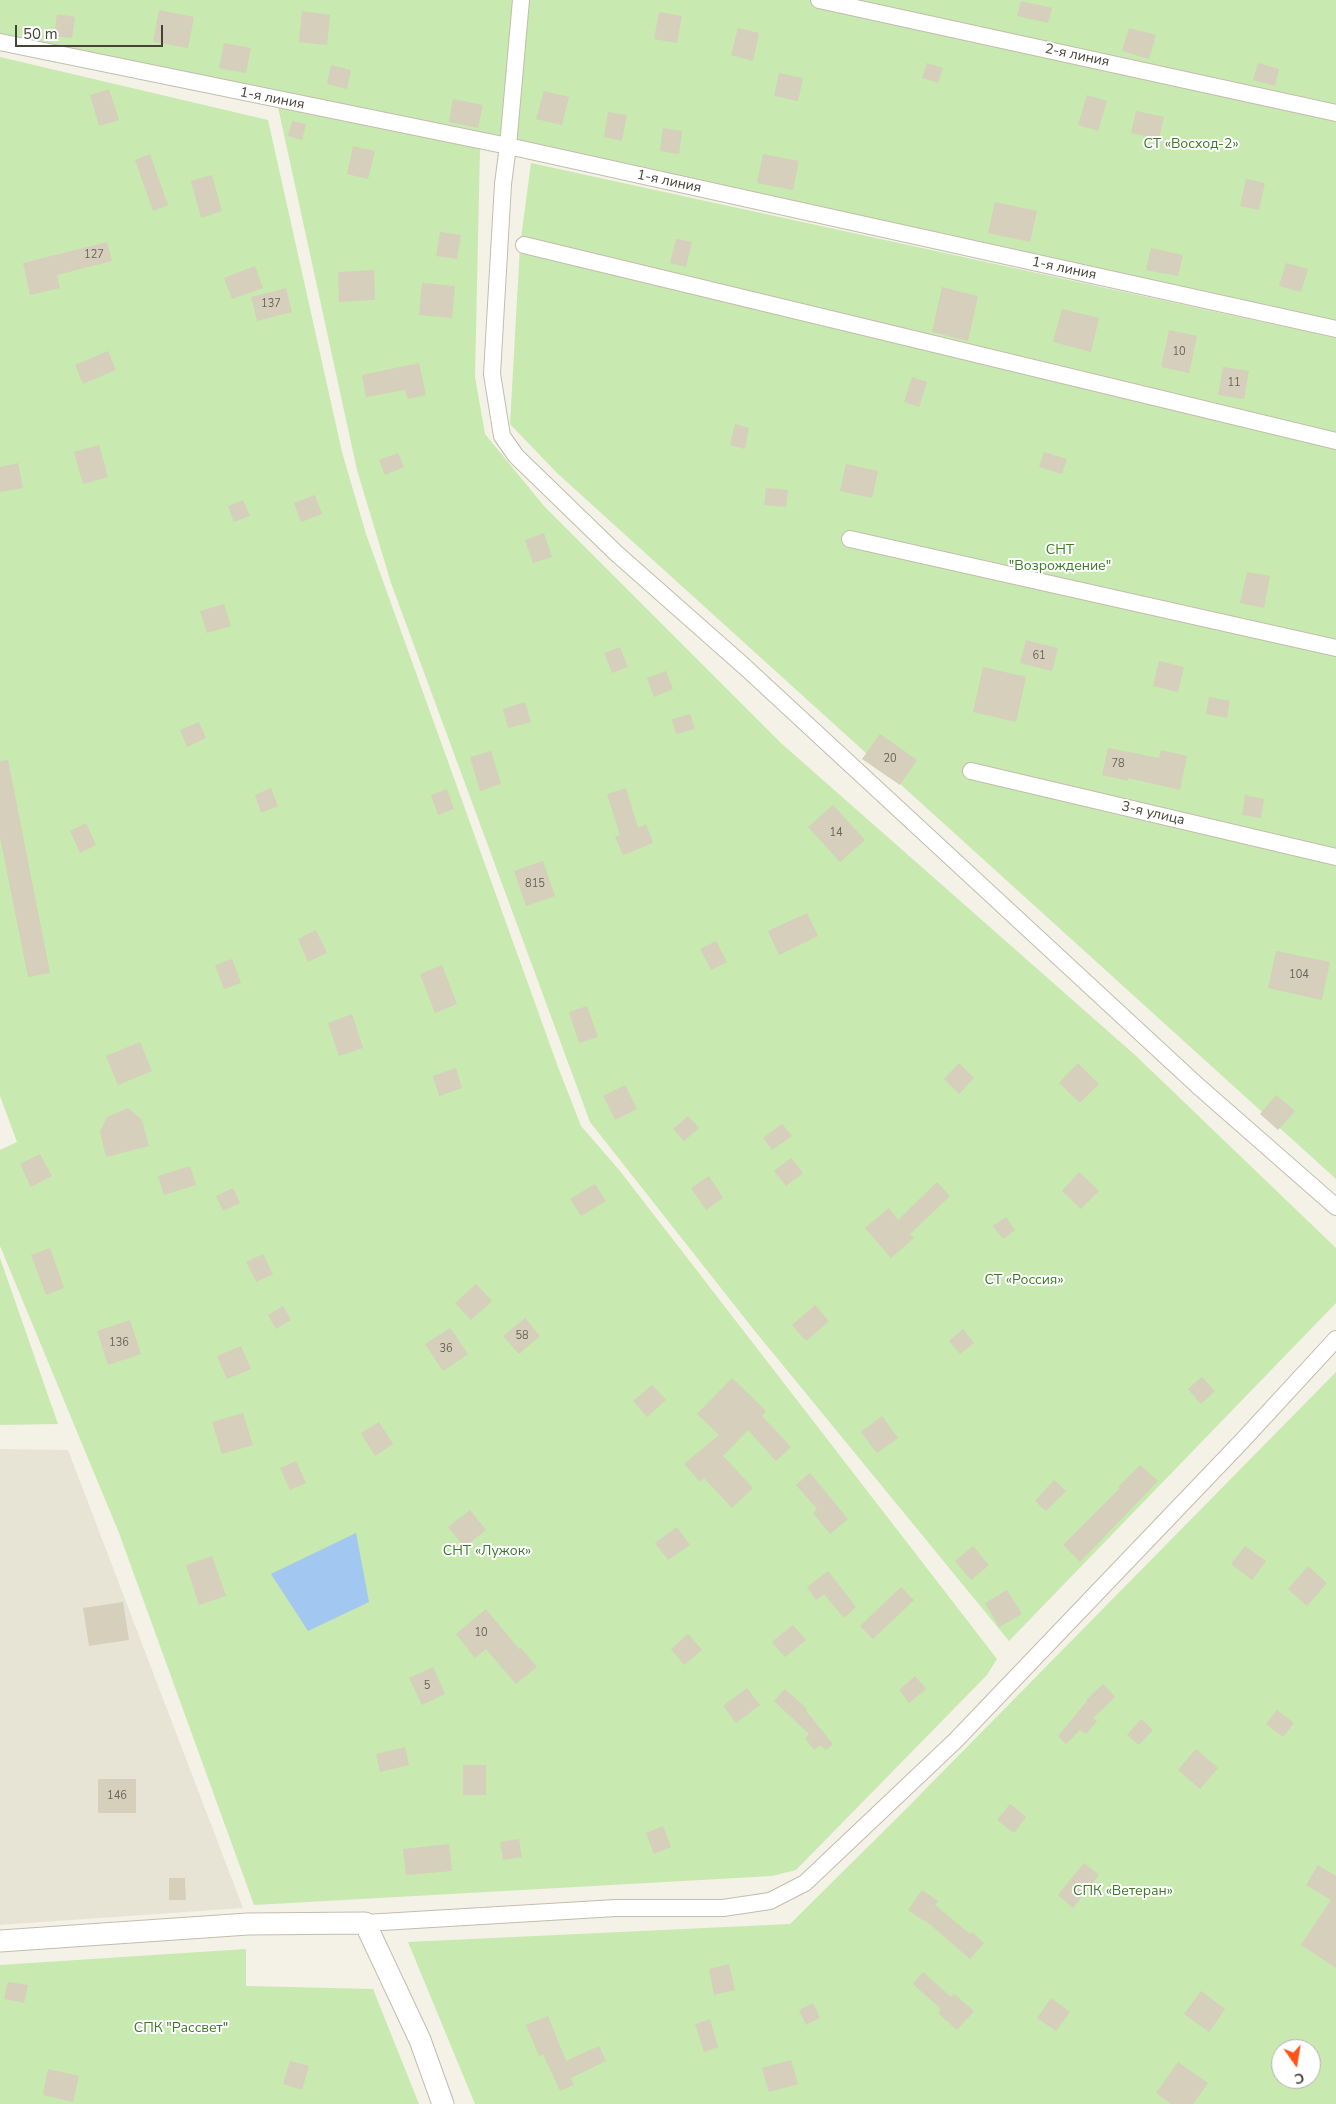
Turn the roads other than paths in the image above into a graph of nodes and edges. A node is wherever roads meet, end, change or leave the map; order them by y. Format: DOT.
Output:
graph roads {
  1 [pos="521,0"];
  2 [pos="819,0"];
  3 [pos="0,42"];
  4 [pos="1336,113"];
  5 [pos="508,146"];
  6 [pos="524,245"];
  7 [pos="1336,329"];
  8 [pos="1336,441"];
  9 [pos="850,539"];
  10 [pos="1336,648"];
  11 [pos="971,771"];
  12 [pos="1336,857"];
  13 [pos="1336,1207"];
  14 [pos="1336,1339"];
  15 [pos="365,1923"];
  16 [pos="0,1941"];
  17 [pos="443,2104"];
  1 -- 5 [label="street"];
  2 -- 4 [label="street, 2-я линия"];
  3 -- 5 [label="street, 1-я линия"];
  5 -- 7 [label="street, 1-я линия"];
  5 -- 13 [label="street"];
  6 -- 8 [label="street"];
  9 -- 10 [label="street"];
  11 -- 12 [label="street, 3-я улица"];
  14 -- 15 [label="street"];
  15 -- 16 [label="street"];
  15 -- 17 [label="street"];
}
